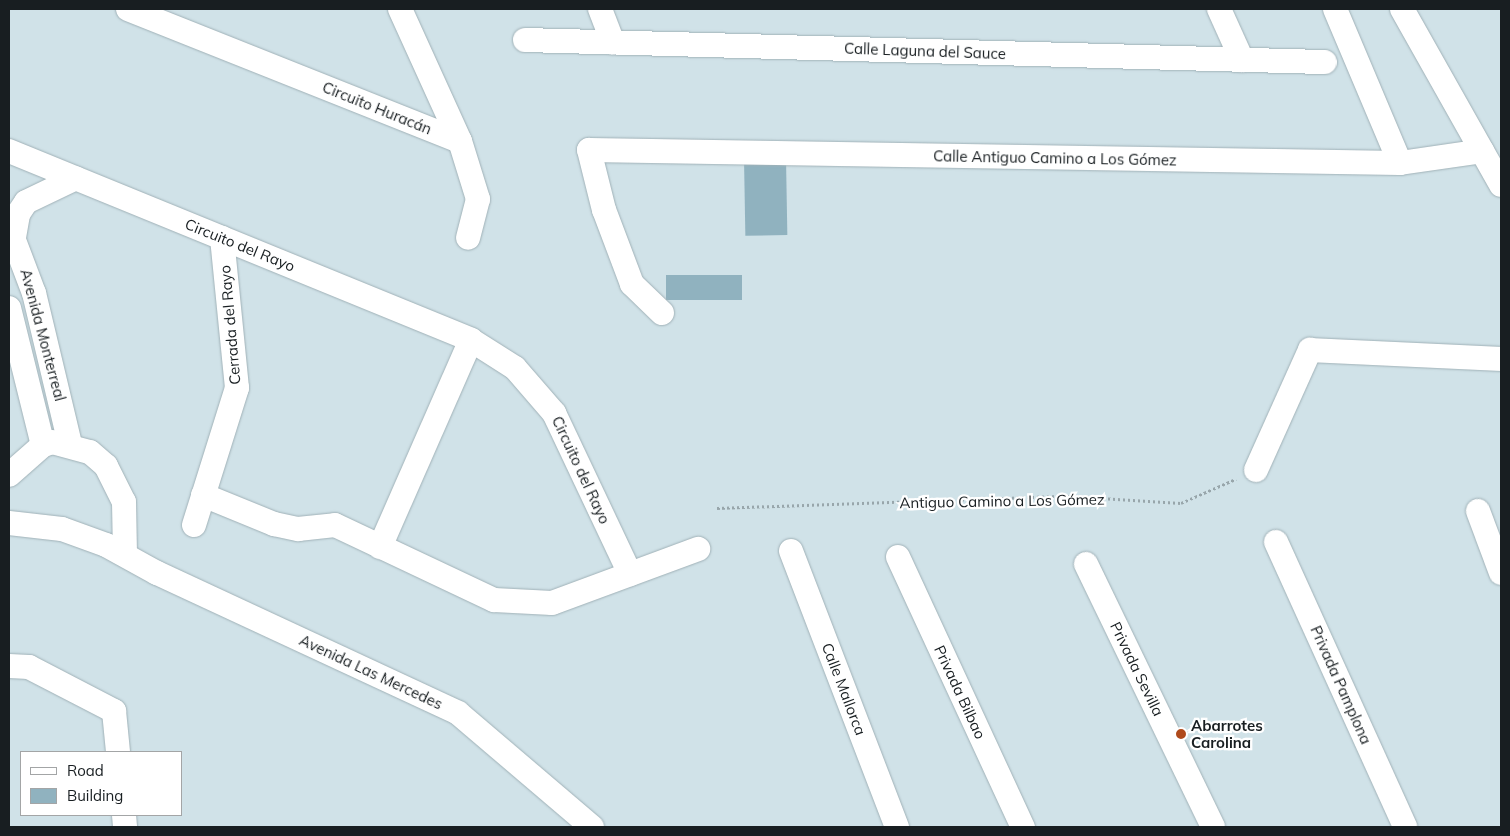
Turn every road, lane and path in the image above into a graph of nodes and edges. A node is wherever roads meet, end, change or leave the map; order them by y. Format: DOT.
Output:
graph roads {
  1 [pos="128,9"];
  2 [pos="400,9"];
  3 [pos="600,9"];
  4 [pos="1219,9"];
  5 [pos="1335,9"];
  6 [pos="1402,9"];
  7 [pos="158,15"];
  8 [pos="525,40"];
  9 [pos="613,43"];
  10 [pos="1242,60"];
  11 [pos="1325,62"];
  12 [pos="460,141"];
  13 [pos="9,150"];
  14 [pos="1482,151"];
  15 [pos="1400,164"];
  16 [pos="76,178"];
  17 [pos="1501,185"];
  18 [pos="11,238"];
  19 [pos="222,238"];
  20 [pos="468,238"];
  21 [pos="9,308"];
  22 [pos="662,313"];
  23 [pos="471,340"];
  24 [pos="1501,359"];
  25 [pos="70,444"];
  26 [pos="43,445"];
  27 [pos="1256,470"];
  28 [pos="9,476"];
  29 [pos="203,495"];
  30 [pos="718,508"];
  31 [pos="1478,511"];
  32 [pos="9,523"];
  33 [pos="194,525"];
  34 [pos="1276,542"];
  35 [pos="380,547"];
  36 [pos="698,550"];
  37 [pos="791,551"];
  38 [pos="125,554"];
  39 [pos="898,557"];
  40 [pos="1086,564"];
  41 [pos="1501,573"];
  42 [pos="630,574"];
  43 [pos="9,666"];
  44 [pos="118,751"];
  45 [pos="592,827"];
  46 [pos="897,827"];
  47 [pos="1023,827"];
  48 [pos="1213,827"];
  49 [pos="1405,827"];
  1 -- 7 [label="street, Circuito Huracán"];
  2 -- 12 [label="street, Circuito Huracán"];
  3 -- 9 [label="street"];
  4 -- 10 [label="street"];
  5 -- 15 [label="street"];
  6 -- 14 [label="street"];
  7 -- 12 [label="street, Circuito Huracán"];
  8 -- 9 [label="street, Calle Laguna del Sauce"];
  9 -- 10 [label="street, Calle Laguna del Sauce"];
  10 -- 11 [label="street, Calle Laguna del Sauce"];
  12 -- 20 [label="street"];
  13 -- 16 [label="street, Circuito del Rayo"];
  14 -- 15 [label="street, Calle Antiguo Camino a Los Gómez"];
  14 -- 17 [label="street"];
  15 -- 22 [label="street, Calle Antiguo Camino a Los Gómez"];
  16 -- 18 [label="street"];
  16 -- 19 [label="street, Circuito del Rayo"];
  18 -- 25 [label="street, Avenida Monterreal"];
  19 -- 23 [label="street, Circuito del Rayo"];
  19 -- 29 [label="street, Cerrada del Rayo"];
  21 -- 26 [label="street, Avenida Monterreal"];
  23 -- 35 [label="street"];
  23 -- 42 [label="street, Circuito del Rayo"];
  24 -- 27 [label="street"];
  25 -- 26 [label="street"];
  25 -- 38 [label="street"];
  26 -- 28 [label="street"];
  27 -- 30 [label="path, Antiguo Camino a Los Gómez"];
  29 -- 33 [label="street, Cerrada del Rayo"];
  29 -- 35 [label="street"];
  31 -- 41 [label="street"];
  32 -- 38 [label="street, Avenida Las Mercedes"];
  34 -- 49 [label="street, Privada Pamplona"];
  35 -- 42 [label="street"];
  36 -- 42 [label="street"];
  37 -- 46 [label="street, Calle Mallorca"];
  38 -- 45 [label="street, Avenida Las Mercedes"];
  39 -- 47 [label="street, Privada Bilbao"];
  40 -- 48 [label="street, Privada Sevilla"];
  43 -- 44 [label="street"];
}
